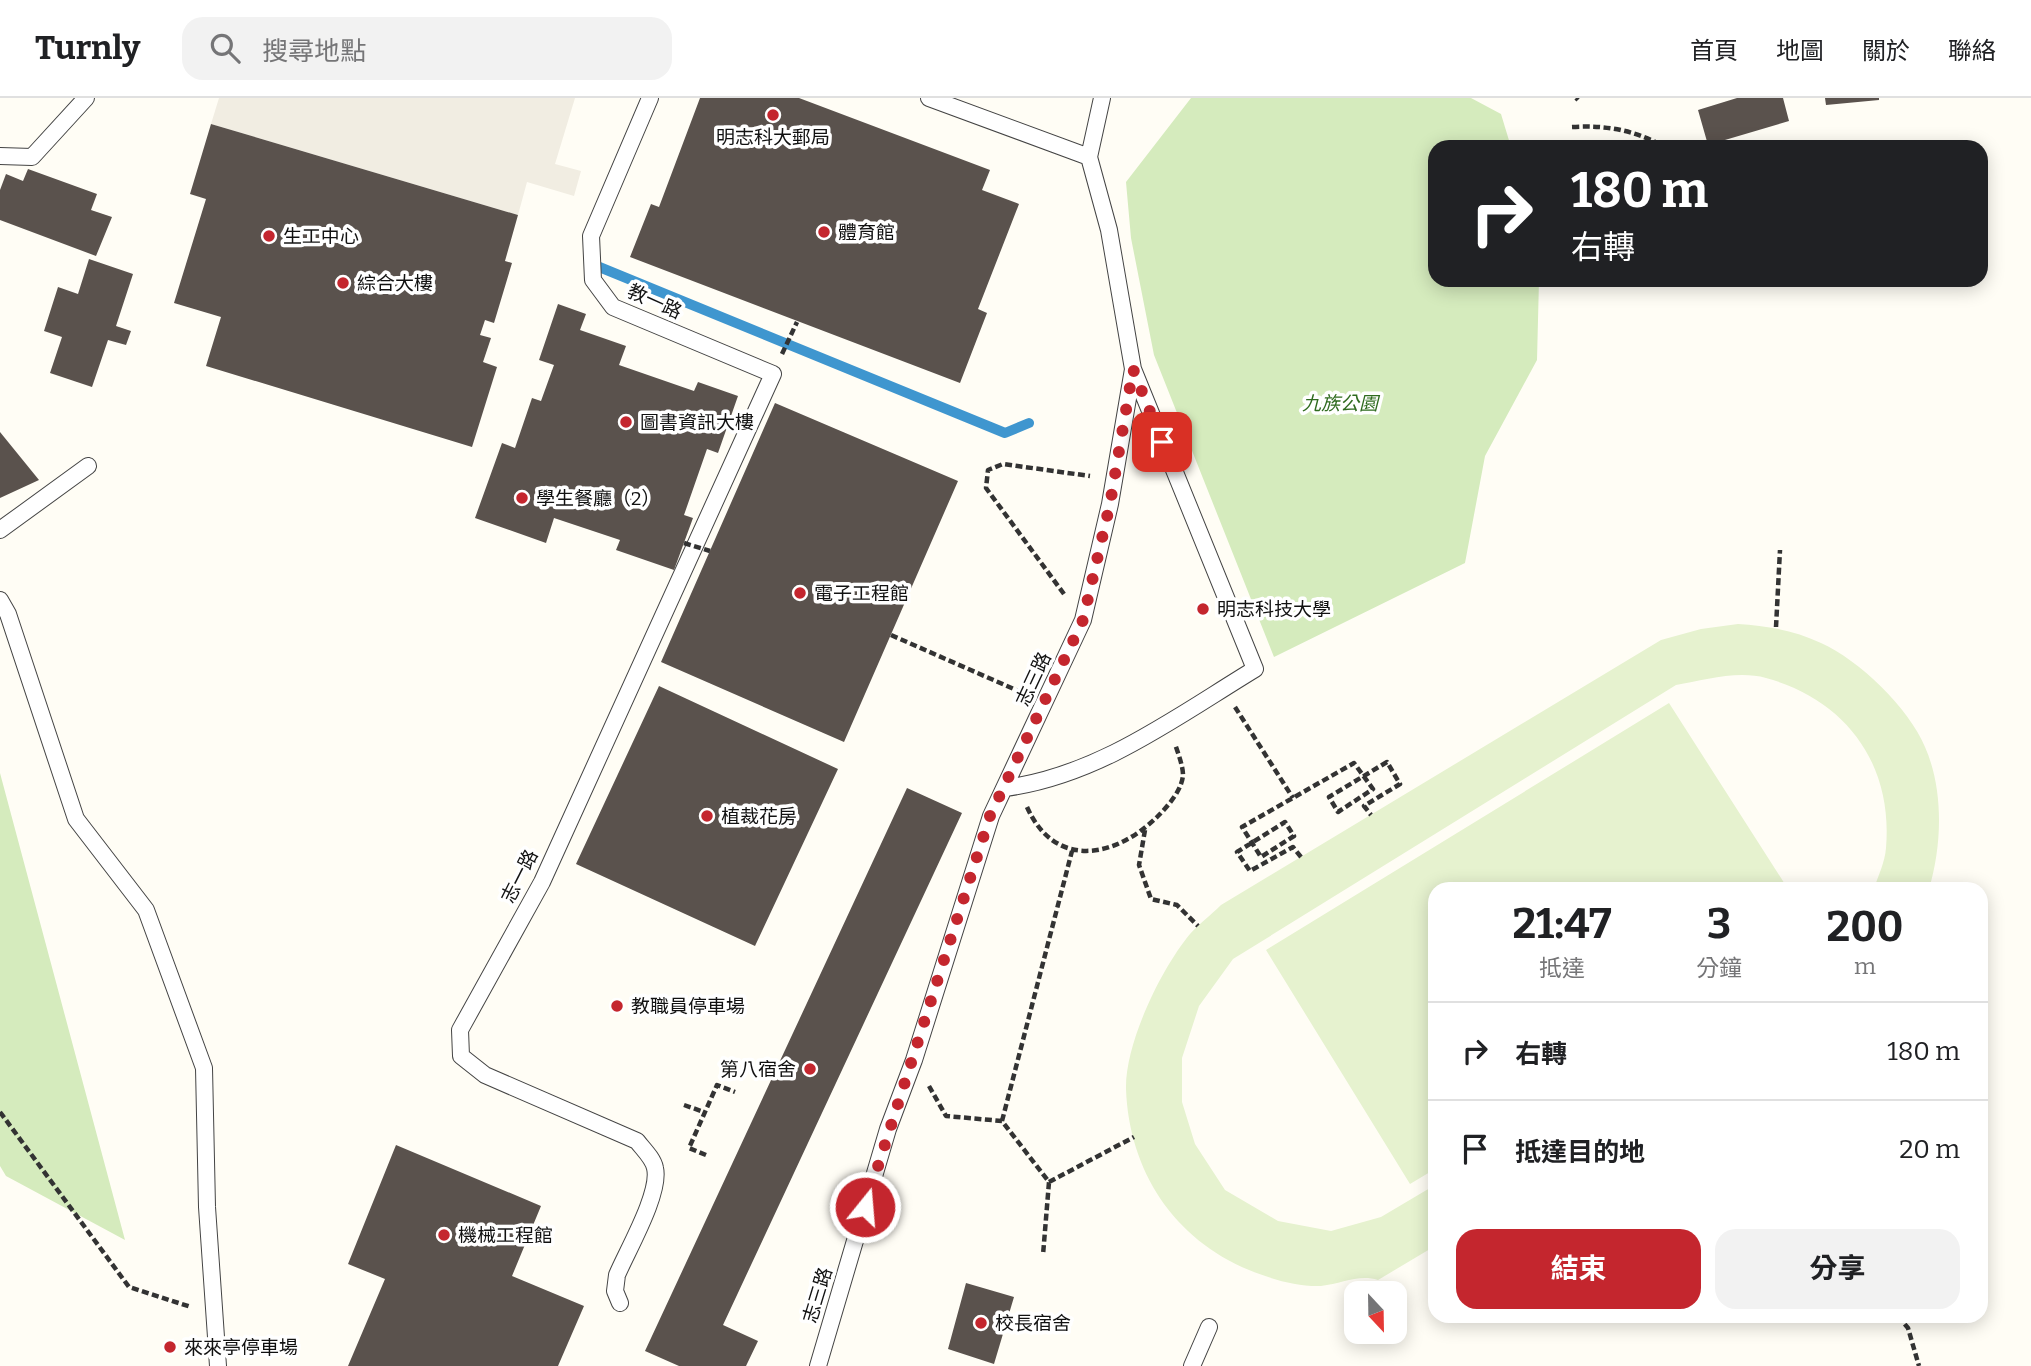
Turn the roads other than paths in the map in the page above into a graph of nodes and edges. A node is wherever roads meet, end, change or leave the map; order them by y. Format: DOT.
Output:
graph roads {
  1 [pos="86,98"];
  2 [pos="650,98"];
  3 [pos="929,98"];
  4 [pos="1102,98"];
  5 [pos="0,156"];
  6 [pos="1089,157"];
  7 [pos="1133,369"];
  8 [pos="773,374"];
  9 [pos="88,466"];
  10 [pos="0,530"];
  11 [pos="0,600"];
  12 [pos="1011,787"];
  13 [pos="620,1303"];
  14 [pos="1209,1327"];
  15 [pos="218,1366"];
  16 [pos="818,1366"];
  17 [pos="1192,1366"];
  1 -- 5 [label="lane"];
  2 -- 8 [label="lane, 教一路"];
  3 -- 6 [label="lane"];
  4 -- 6 [label="lane"];
  6 -- 7 [label="lane, 志三路"];
  7 -- 12 [label="lane, 志三路"];
  7 -- 12 [label="lane"];
  8 -- 13 [label="lane, 志一路"];
  9 -- 10 [label="lane"];
  11 -- 15 [label="lane"];
  12 -- 16 [label="lane, 志三路"];
  14 -- 17 [label="lane"];
}
